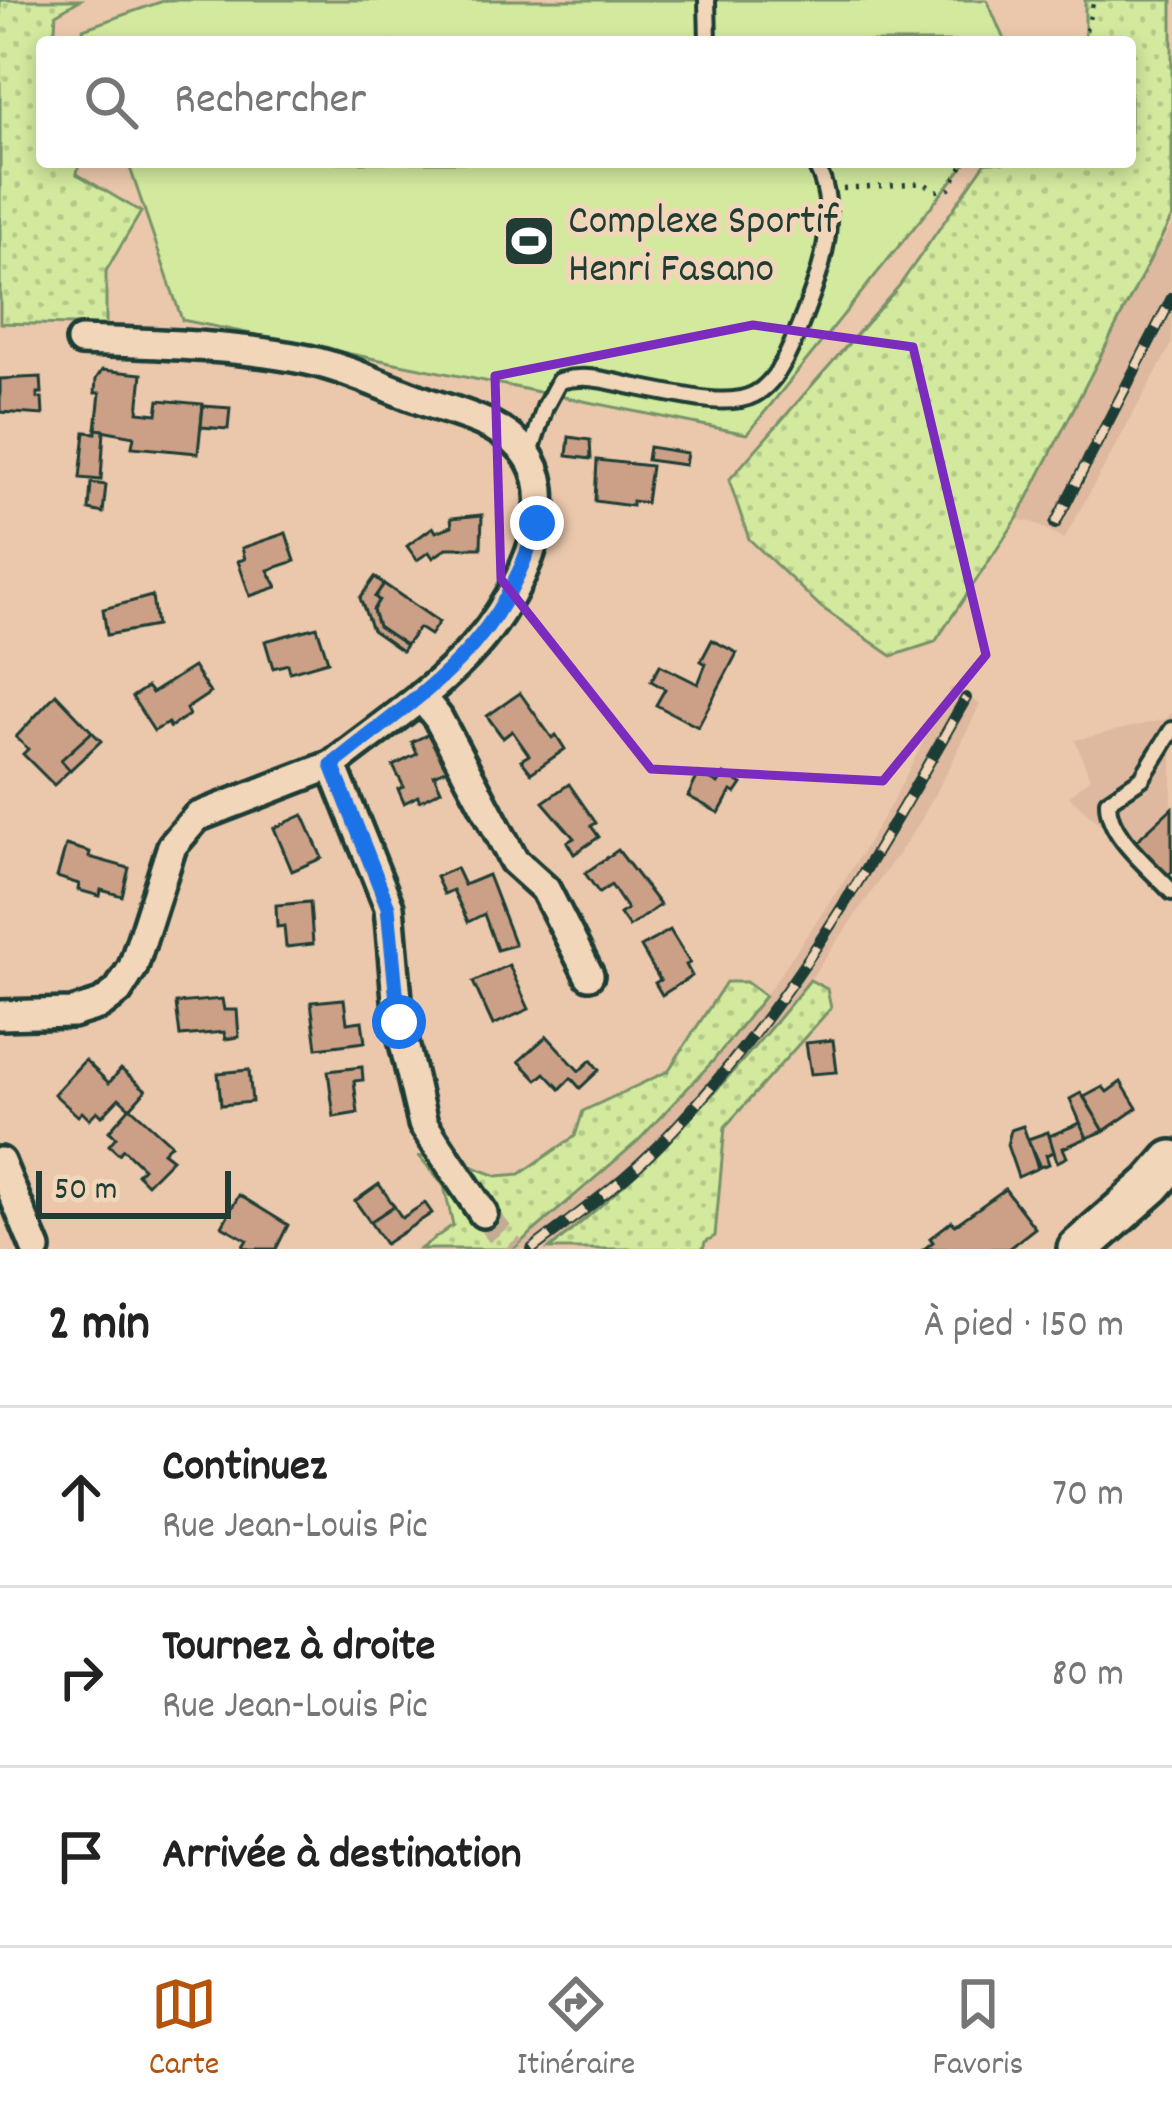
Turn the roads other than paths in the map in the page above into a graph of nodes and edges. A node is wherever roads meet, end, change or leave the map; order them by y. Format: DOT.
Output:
graph roads {
  1 [pos="707,0"];
  2 [pos="708,36"];
  3 [pos="817,168"];
  4 [pos="81,341"];
  5 [pos="529,457"];
  6 [pos="422,698"];
  7 [pos="1172,730"];
  8 [pos="332,765"];
  9 [pos="1172,892"];
  10 [pos="589,975"];
  11 [pos="0,1015"];
  12 [pos="1172,1161"];
  13 [pos="0,1162"];
  14 [pos="483,1213"];
  15 [pos="36,1249"];
  16 [pos="1078,1249"];
  1 -- 2 [label="lane"];
  3 -- 5 [label="lane"];
  4 -- 5 [label="street"];
  5 -- 6 [label="street"];
  6 -- 8 [label="street"];
  6 -- 10 [label="street"];
  7 -- 9 [label="lane"];
  8 -- 11 [label="street"];
  8 -- 14 [label="street"];
  12 -- 16 [label="main road"];
  13 -- 15 [label="street"];
}
